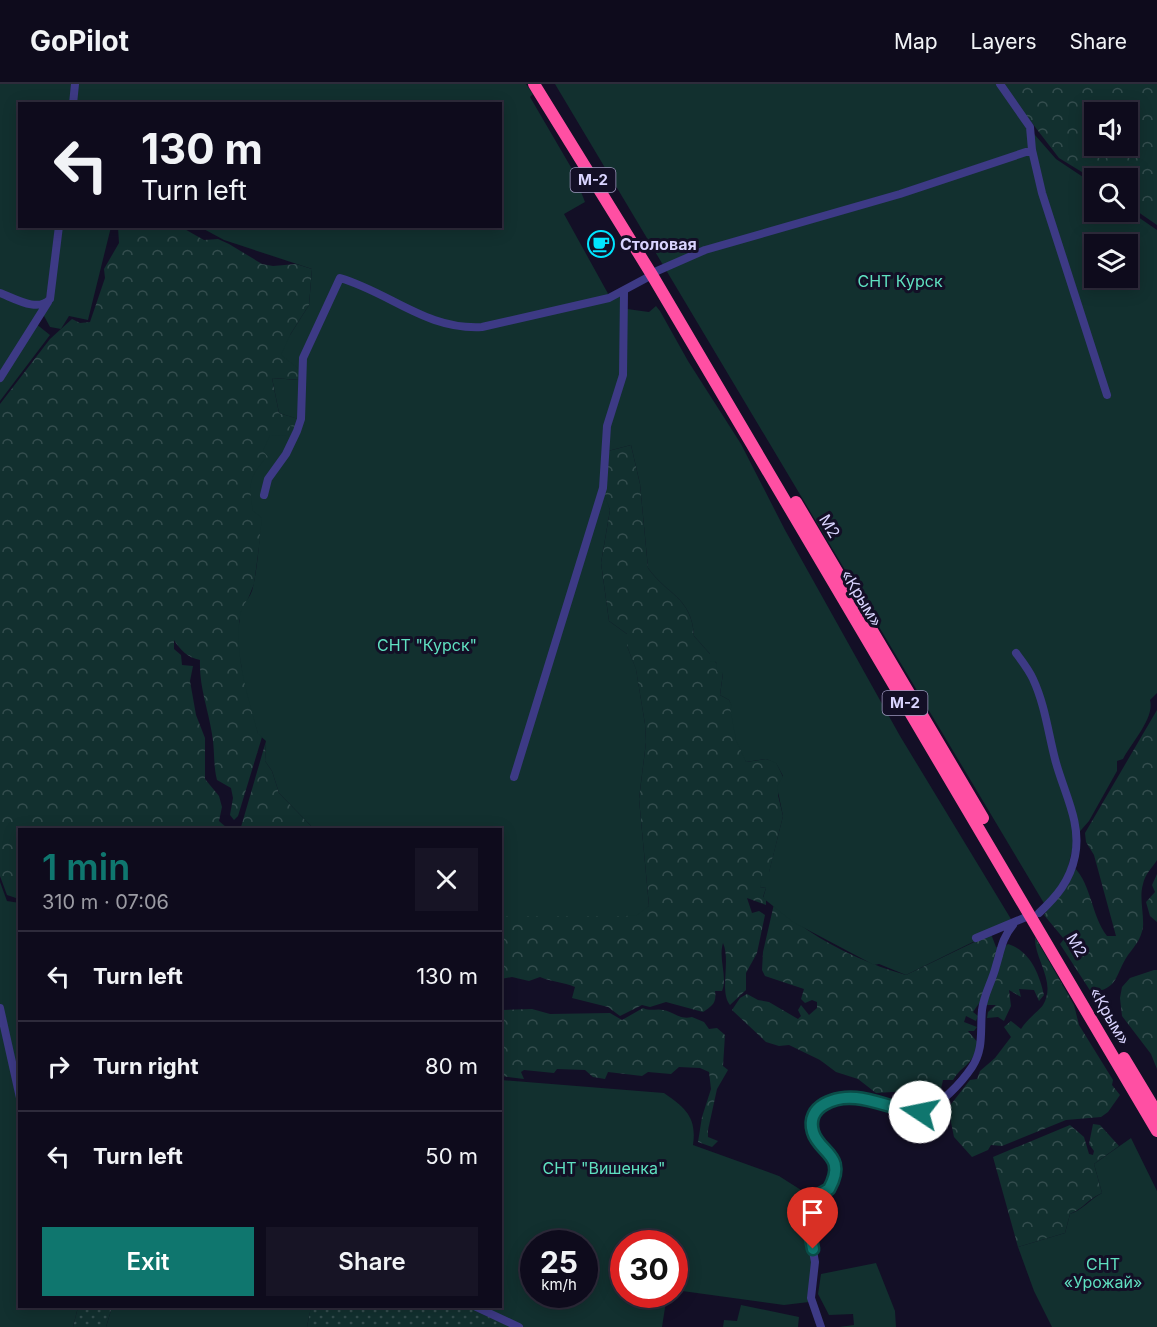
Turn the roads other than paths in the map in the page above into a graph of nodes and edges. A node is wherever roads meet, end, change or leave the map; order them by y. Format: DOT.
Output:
graph roads {
  1 [pos="75,84"];
  2 [pos="534,84"];
  3 [pos="541,84"];
  4 [pos="1000,84"];
  5 [pos="73,102"];
  6 [pos="1032,150"];
  7 [pos="59,228"];
  8 [pos="654,273"];
  9 [pos="624,292"];
  10 [pos="0,293"];
  11 [pos="50,299"];
  12 [pos="0,378"];
  13 [pos="1107,395"];
  14 [pos="264,495"];
  15 [pos="1016,652"];
  16 [pos="514,777"];
  17 [pos="1035,914"];
  18 [pos="1013,925"];
  19 [pos="976,938"];
  20 [pos="0,1008"];
  21 [pos="18,1089"];
  22 [pos="1157,1113"];
  23 [pos="1157,1131"];
  24 [pos="478,1308"];
  25 [pos="519,1327"];
  26 [pos="821,1327"];
  1 -- 5 [label="street"];
  2 -- 8 [label="highway, «Крым» / М-2"];
  3 -- 8 [label="highway"];
  4 -- 6 [label="street"];
  6 -- 8 [label="street"];
  6 -- 13 [label="street"];
  7 -- 11 [label="street"];
  8 -- 9 [label="street"];
  8 -- 17 [label="highway, «Крым» / М-2"];
  9 -- 14 [label="street"];
  9 -- 16 [label="street"];
  10 -- 11 [label="street"];
  11 -- 12 [label="street"];
  15 -- 17 [label="street"];
  17 -- 18 [label="street"];
  17 -- 22 [label="highway, М2"];
  17 -- 23 [label="highway, «Крым» / М-2"];
  18 -- 19 [label="street"];
  18 -- 26 [label="street"];
  20 -- 21 [label="street"];
  24 -- 25 [label="street"];
}
